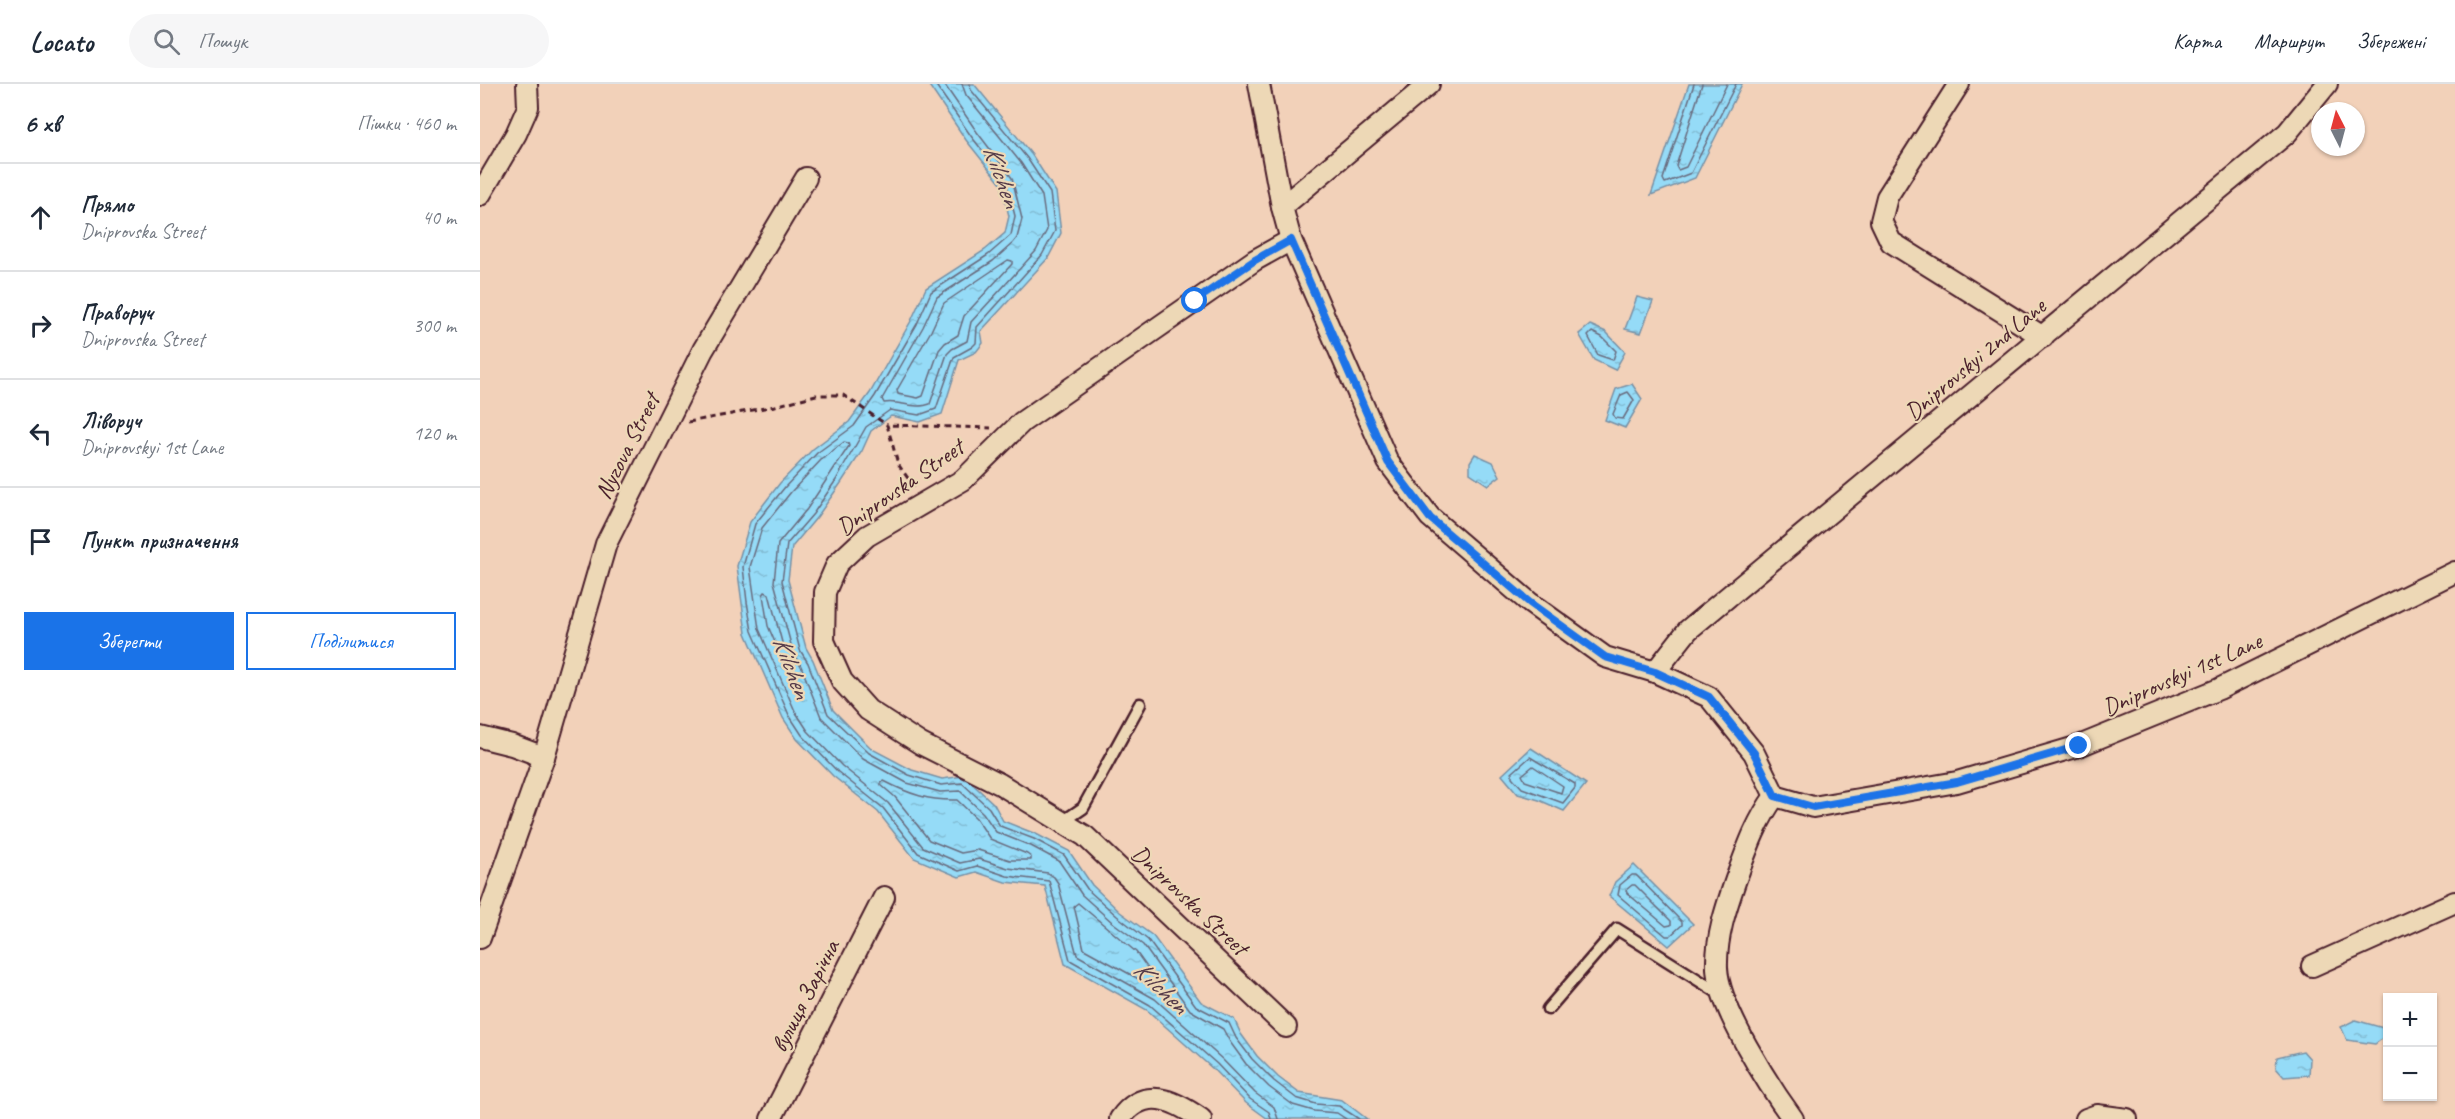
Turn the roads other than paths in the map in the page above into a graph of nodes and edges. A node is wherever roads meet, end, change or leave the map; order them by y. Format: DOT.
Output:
graph roads {
  1 [pos="527,84"];
  2 [pos="1259,84"];
  3 [pos="1429,84"];
  4 [pos="1959,84"];
  5 [pos="2327,84"];
  6 [pos="806,178"];
  7 [pos="480,195"];
  8 [pos="1282,207"];
  9 [pos="1291,240"];
  10 [pos="2043,337"];
  11 [pos="2455,572"];
  12 [pos="1655,672"];
  13 [pos="1140,704"];
  14 [pos="480,737"];
  15 [pos="544,758"];
  16 [pos="1775,796"];
  17 [pos="1061,823"];
  18 [pos="884,897"];
  19 [pos="2455,902"];
  20 [pos="480,938"];
  21 [pos="2312,966"];
  22 [pos="1722,995"];
  23 [pos="1548,1009"];
  24 [pos="1286,1027"];
  25 [pos="771,1119"];
  26 [pos="1120,1119"];
  27 [pos="1201,1119"];
  28 [pos="1793,1119"];
  29 [pos="2086,1119"];
  30 [pos="2127,1119"];
  1 -- 7 [label="street"];
  2 -- 8 [label="street"];
  3 -- 8 [label="street"];
  4 -- 10 [label="street"];
  5 -- 10 [label="street, Dniprovskyi 2nd Lane"];
  6 -- 15 [label="street, Nyzova Street"];
  8 -- 9 [label="street"];
  9 -- 12 [label="street"];
  9 -- 17 [label="street, Dniprovska Street"];
  10 -- 12 [label="street, Dniprovskyi 2nd Lane"];
  11 -- 16 [label="street, Dniprovskyi 1st Lane"];
  12 -- 16 [label="street"];
  13 -- 17 [label="lane"];
  14 -- 15 [label="street"];
  15 -- 20 [label="street, Nyzova Street"];
  16 -- 22 [label="street"];
  17 -- 24 [label="street, Dniprovska Street"];
  18 -- 25 [label="street, вулиця Зарічна"];
  19 -- 21 [label="street"];
  22 -- 23 [label="lane"];
  22 -- 28 [label="street"];
  26 -- 27 [label="street"];
  29 -- 30 [label="street"];
}
